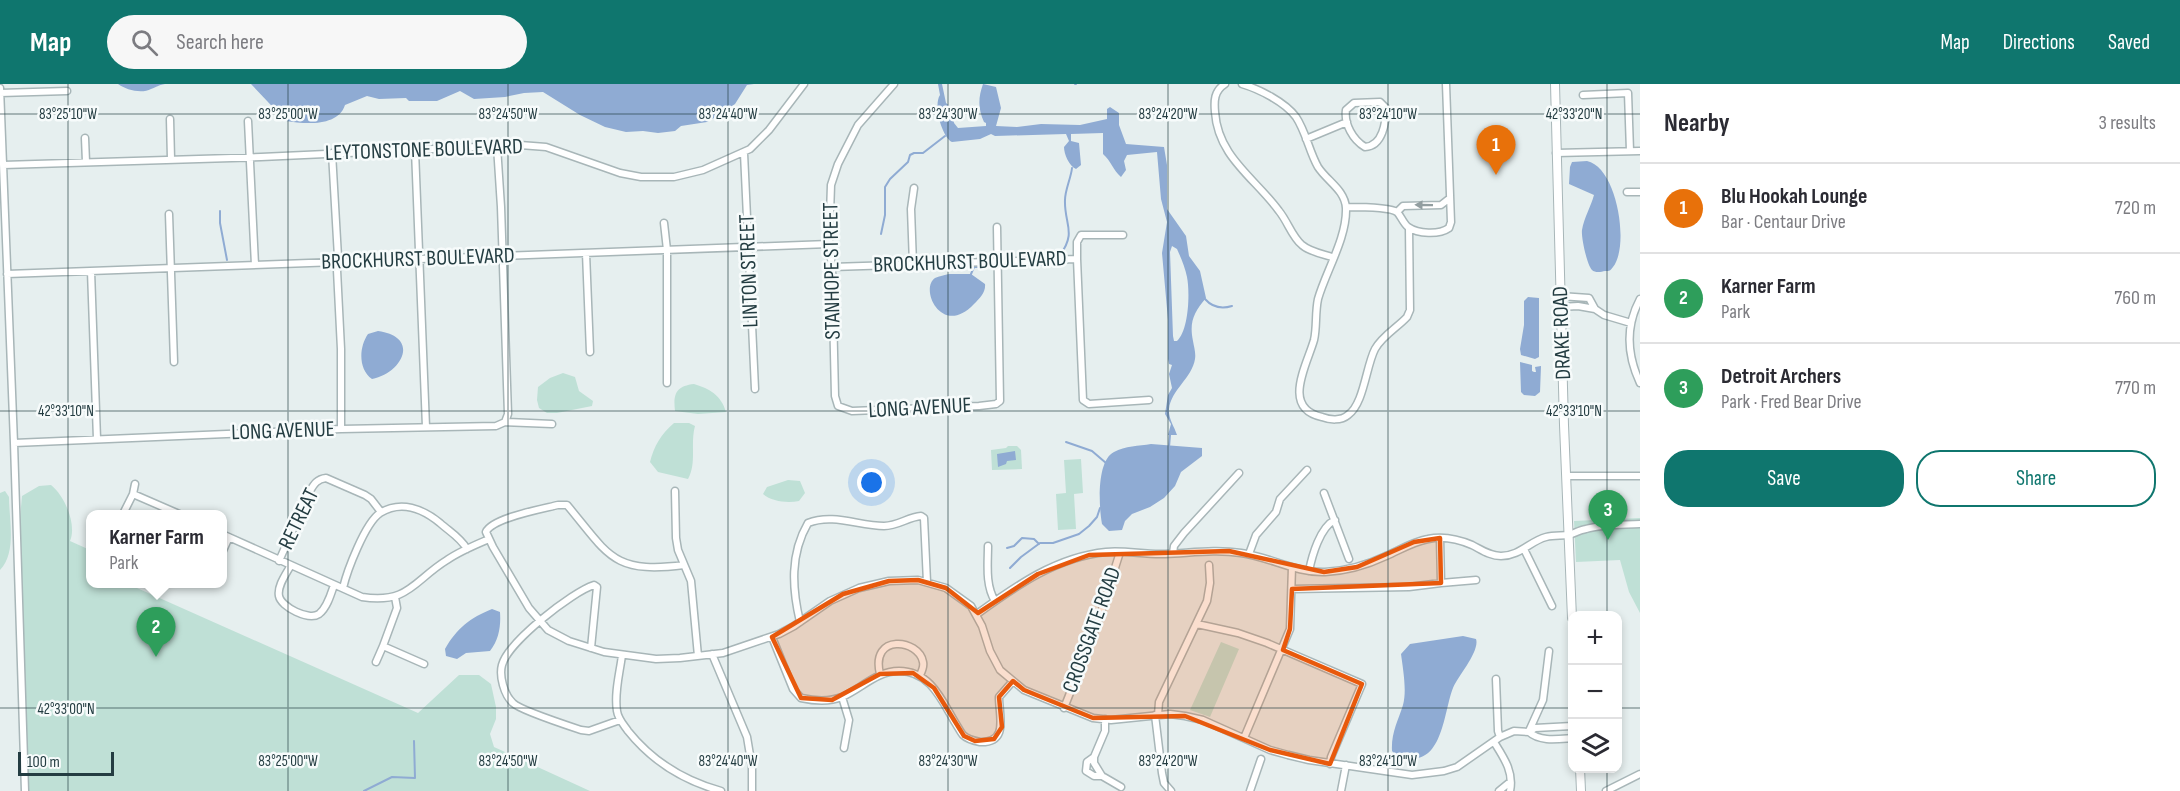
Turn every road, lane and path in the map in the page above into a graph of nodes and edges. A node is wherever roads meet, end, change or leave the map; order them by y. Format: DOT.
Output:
graph roads {
  1 [pos="804,84"];
  2 [pos="894,84"];
  3 [pos="1225,84"];
  4 [pos="1242,84"];
  5 [pos="1446,84"];
  6 [pos="1555,84"];
  7 [pos="0,90"];
  8 [pos="67,91"];
  9 [pos="1637,92"];
  10 [pos="1628,93"];
  11 [pos="1583,95"];
  12 [pos="170,119"];
  13 [pos="248,121"];
  14 [pos="1347,122"];
  15 [pos="85,138"];
  16 [pos="1306,139"];
  17 [pos="497,146"];
  18 [pos="415,150"];
  19 [pos="1630,151"];
  20 [pos="1640,151"];
  21 [pos="332,153"];
  22 [pos="744,153"];
  23 [pos="1556,153"];
  24 [pos="249,158"];
  25 [pos="171,159"];
  26 [pos="86,162"];
  27 [pos="3,165"];
  28 [pos="914,188"];
  29 [pos="1626,192"];
  30 [pos="1640,192"];
  31 [pos="1450,198"];
  32 [pos="1346,207"];
  33 [pos="1397,212"];
  34 [pos="169,214"];
  35 [pos="664,223"];
  36 [pos="997,227"];
  37 [pos="1409,228"];
  38 [pos="1123,235"];
  39 [pos="829,244"];
  40 [pos="748,247"];
  41 [pos="667,250"];
  42 [pos="585,253"];
  43 [pos="502,256"];
  44 [pos="1332,257"];
  45 [pos="1077,258"];
  46 [pos="420,259"];
  47 [pos="997,261"];
  48 [pos="338,263"];
  49 [pos="914,264"];
  50 [pos="255,265"];
  51 [pos="832,267"];
  52 [pos="172,268"];
  53 [pos="91,271"];
  54 [pos="7,274"];
  55 [pos="1560,296"];
  56 [pos="1640,299"];
  57 [pos="1561,307"];
  58 [pos="1595,309"];
  59 [pos="1631,323"];
  60 [pos="590,352"];
  61 [pos="174,362"];
  62 [pos="667,383"];
  63 [pos="1640,383"];
  64 [pos="755,389"];
  65 [pos="1149,400"];
  66 [pos="838,406"];
  67 [pos="506,422"];
  68 [pos="552,424"];
  69 [pos="426,427"];
  70 [pos="341,429"];
  71 [pos="97,439"];
  72 [pos="14,443"];
  73 [pos="1307,470"];
  74 [pos="1239,473"];
  75 [pos="1567,476"];
  76 [pos="1640,476"];
  77 [pos="135,484"];
  78 [pos="675,491"];
  79 [pos="1324,493"];
  80 [pos="133,494"];
  81 [pos="125,510"];
  82 [pos="170,510"];
  83 [pos="381,512"];
  84 [pos="1335,520"];
  85 [pos="1640,524"];
  86 [pos="1569,535"];
  87 [pos="227,537"];
  88 [pos="1440,538"];
  89 [pos="489,539"];
  90 [pos="988,546"];
  91 [pos="467,549"];
  92 [pos="1524,549"];
  93 [pos="1120,552"];
  94 [pos="1173,554"];
  95 [pos="1249,554"];
  96 [pos="1349,559"];
  97 [pos="279,561"];
  98 [pos="291,565"];
  99 [pos="684,565"];
  100 [pos="1209,565"];
  101 [pos="1292,567"];
  102 [pos="1309,571"];
  103 [pos="1476,580"];
  104 [pos="927,582"];
  105 [pos="1442,583"];
  106 [pos="334,585"];
  107 [pos="342,588"];
  108 [pos="1292,590"];
  109 [pos="395,597"];
  110 [pos="995,601"];
  111 [pos="1552,606"];
  112 [pos="1572,611"];
  113 [pos="977,614"];
  114 [pos="540,621"];
  115 [pos="800,622"];
  116 [pos="1197,624"];
  117 [pos="771,637"];
  118 [pos="383,646"];
  119 [pos="591,648"];
  120 [pos="1282,650"];
  121 [pos="1549,651"];
  122 [pos="712,654"];
  123 [pos="622,655"];
  124 [pos="698,656"];
  125 [pos="376,662"];
  126 [pos="424,664"];
  127 [pos="880,674"];
  128 [pos="920,675"];
  129 [pos="1496,679"];
  130 [pos="1012,681"];
  131 [pos="842,697"];
  132 [pos="1064,708"];
  133 [pos="1156,715"];
  134 [pos="1105,719"];
  135 [pos="620,720"];
  136 [pos="1568,726"];
  137 [pos="1529,732"];
  138 [pos="1500,737"];
  139 [pos="1244,738"];
  140 [pos="1568,738"];
  141 [pos="1494,742"];
  142 [pos="844,748"];
  143 [pos="1094,757"];
  144 [pos="1261,759"];
  145 [pos="1330,764"];
  146 [pos="1346,765"];
  147 [pos="1580,773"];
  148 [pos="1640,774"];
  149 [pos="1102,776"];
  150 [pos="1512,779"];
  151 [pos="1121,787"];
  152 [pos="25,791"];
  153 [pos="721,791"];
  154 [pos="752,791"];
  155 [pos="1171,791"];
  156 [pos="1250,791"];
  157 [pos="1341,791"];
  158 [pos="1498,791"];
  159 [pos="1510,791"];
  160 [pos="1581,791"];
  161 [pos="1606,791"];
  1 -- 22 [label="street, LEYTONSTONE BOULEVARD"];
  2 -- 39 [label="street, STANHOPE STREET"];
  3 -- 44 [label="street"];
  4 -- 16 [label="street"];
  5 -- 31 [label="street"];
  6 -- 23 [label="street, DRAKE ROAD"];
  7 -- 8 [label="street"];
  7 -- 27 [label="street"];
  9 -- 10 [label="street"];
  10 -- 11 [label="street"];
  10 -- 19 [label="street"];
  12 -- 25 [label="street"];
  13 -- 24 [label="street"];
  14 -- 14 [label="street"];
  14 -- 16 [label="street"];
  15 -- 26 [label="street"];
  16 -- 32 [label="street"];
  17 -- 18 [label="street, LEYTONSTONE BOULEVARD"];
  17 -- 22 [label="street, LEYTONSTONE BOULEVARD"];
  17 -- 43 [label="street"];
  18 -- 21 [label="street, LEYTONSTONE BOULEVARD"];
  18 -- 46 [label="street"];
  19 -- 20 [label="street"];
  19 -- 23 [label="street"];
  21 -- 24 [label="street, LEYTONSTONE BOULEVARD"];
  21 -- 48 [label="street"];
  22 -- 40 [label="street, LINTON STREET"];
  23 -- 55 [label="street, DRAKE ROAD"];
  24 -- 25 [label="street, LEYTONSTONE BOULEVARD"];
  24 -- 50 [label="street"];
  25 -- 26 [label="street, LEYTONSTONE BOULEVARD"];
  26 -- 27 [label="street, LEYTONSTONE BOULEVARD"];
  27 -- 54 [label="street"];
  28 -- 49 [label="street"];
  29 -- 30 [label="street"];
  31 -- 33 [label="street, one-way"];
  31 -- 37 [label="street"];
  32 -- 33 [label="street"];
  32 -- 44 [label="street"];
  33 -- 37 [label="street"];
  34 -- 52 [label="street"];
  35 -- 41 [label="street"];
  36 -- 47 [label="street"];
  37 -- 44 [label="street"];
  38 -- 45 [label="street, BROCKHURST BOULEVARD"];
  39 -- 40 [label="street, BROCKHURST BOULEVARD"];
  39 -- 51 [label="street, STANHOPE STREET"];
  40 -- 41 [label="street, BROCKHURST BOULEVARD"];
  40 -- 64 [label="street, LINTON STREET"];
  41 -- 42 [label="street, BROCKHURST BOULEVARD"];
  41 -- 62 [label="street"];
  42 -- 43 [label="street, BROCKHURST BOULEVARD"];
  42 -- 60 [label="street"];
  43 -- 46 [label="street, BROCKHURST BOULEVARD"];
  43 -- 67 [label="street"];
  45 -- 47 [label="street, BROCKHURST BOULEVARD"];
  45 -- 65 [label="street"];
  46 -- 48 [label="street, BROCKHURST BOULEVARD"];
  46 -- 69 [label="street"];
  47 -- 49 [label="street, BROCKHURST BOULEVARD"];
  47 -- 66 [label="street, LONG AVENUE"];
  48 -- 50 [label="street, BROCKHURST BOULEVARD"];
  48 -- 70 [label="street"];
  49 -- 51 [label="street, BROCKHURST BOULEVARD"];
  50 -- 52 [label="street, BROCKHURST BOULEVARD"];
  51 -- 66 [label="street, STANHOPE STREET"];
  52 -- 53 [label="street, BROCKHURST BOULEVARD"];
  52 -- 61 [label="street"];
  53 -- 54 [label="street, BROCKHURST BOULEVARD"];
  53 -- 71 [label="street"];
  54 -- 72 [label="street"];
  55 -- 57 [label="street, DRAKE ROAD"];
  55 -- 58 [label="street"];
  56 -- 59 [label="street"];
  57 -- 58 [label="street"];
  57 -- 75 [label="street, DRAKE ROAD"];
  58 -- 59 [label="street"];
  59 -- 63 [label="street"];
  67 -- 68 [label="street, LONG AVENUE"];
  67 -- 69 [label="street, LONG AVENUE"];
  69 -- 70 [label="street, LONG AVENUE"];
  70 -- 71 [label="street, LONG AVENUE"];
  71 -- 72 [label="street, LONG AVENUE"];
  72 -- 152 [label="street"];
  73 -- 95 [label="street"];
  74 -- 94 [label="street"];
  75 -- 76 [label="street"];
  75 -- 86 [label="street, DRAKE ROAD"];
  77 -- 80 [label="street"];
  78 -- 99 [label="street"];
  79 -- 84 [label="street"];
  80 -- 81 [label="street"];
  80 -- 82 [label="street"];
  83 -- 91 [label="street"];
  83 -- 97 [label="street, RETREAT"];
  83 -- 107 [label="street"];
  84 -- 96 [label="street"];
  84 -- 102 [label="street"];
  85 -- 86 [label="street"];
  86 -- 92 [label="street"];
  86 -- 112 [label="street, DRAKE ROAD"];
  87 -- 97 [label="street"];
  88 -- 92 [label="street"];
  88 -- 102 [label="street"];
  88 -- 105 [label="street"];
  89 -- 91 [label="street"];
  89 -- 99 [label="street"];
  89 -- 114 [label="street"];
  90 -- 110 [label="street"];
  91 -- 109 [label="street"];
  92 -- 111 [label="street"];
  93 -- 94 [label="street"];
  93 -- 110 [label="street"];
  93 -- 132 [label="street, CROSSGATE ROAD"];
  94 -- 95 [label="street"];
  95 -- 101 [label="street"];
  97 -- 98 [label="street"];
  98 -- 106 [label="street"];
  98 -- 106 [label="street"];
  99 -- 124 [label="street"];
  100 -- 116 [label="street"];
  101 -- 102 [label="street"];
  101 -- 108 [label="street"];
  103 -- 105 [label="street"];
  104 -- 113 [label="street"];
  104 -- 115 [label="street"];
  104 -- 115 [label="street"];
  105 -- 108 [label="street"];
  106 -- 107 [label="street"];
  107 -- 109 [label="street"];
  108 -- 120 [label="street"];
  109 -- 118 [label="street"];
  110 -- 113 [label="street"];
  113 -- 130 [label="street"];
  114 -- 119 [label="street"];
  114 -- 119 [label="street"];
  114 -- 135 [label="street"];
  115 -- 117 [label="street"];
  116 -- 120 [label="street"];
  116 -- 133 [label="street"];
  117 -- 122 [label="street"];
  117 -- 131 [label="street"];
  118 -- 125 [label="street"];
  118 -- 126 [label="street"];
  119 -- 123 [label="street"];
  120 -- 139 [label="street"];
  120 -- 145 [label="street"];
  121 -- 137 [label="street"];
  122 -- 124 [label="street"];
  122 -- 154 [label="street"];
  123 -- 124 [label="street"];
  123 -- 135 [label="street"];
  127 -- 128 [label="street"];
  127 -- 128 [label="street"];
  127 -- 131 [label="street"];
  128 -- 130 [label="street"];
  129 -- 138 [label="street"];
  130 -- 132 [label="street"];
  131 -- 142 [label="street"];
  132 -- 134 [label="street"];
  133 -- 134 [label="street"];
  133 -- 139 [label="street"];
  133 -- 155 [label="street"];
  134 -- 143 [label="street"];
  135 -- 153 [label="street"];
  136 -- 137 [label="street"];
  137 -- 138 [label="street"];
  137 -- 140 [label="street"];
  138 -- 141 [label="street"];
  139 -- 145 [label="street"];
  141 -- 146 [label="street"];
  141 -- 150 [label="street"];
  143 -- 149 [label="street"];
  143 -- 149 [label="street"];
  144 -- 156 [label="street"];
  145 -- 146 [label="street"];
  146 -- 157 [label="street"];
  147 -- 160 [label="street"];
  148 -- 161 [label="street"];
  149 -- 151 [label="street"];
  150 -- 158 [label="street"];
  150 -- 159 [label="street"];
}
